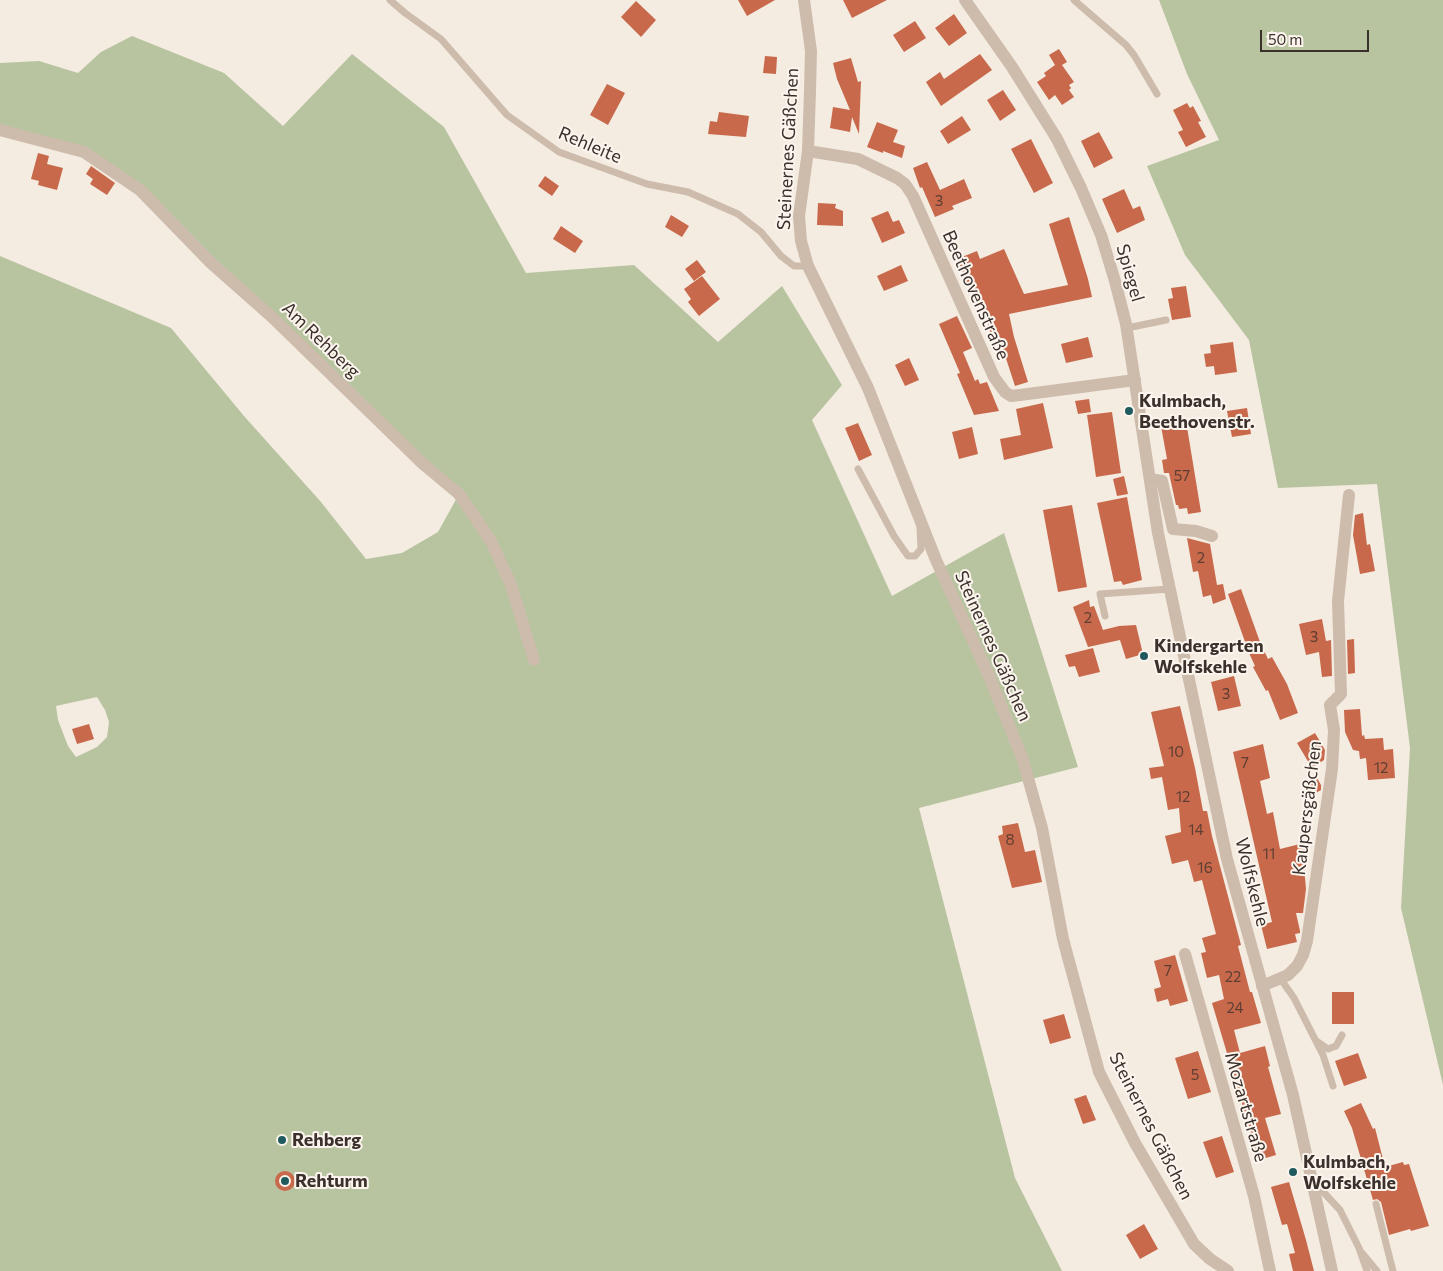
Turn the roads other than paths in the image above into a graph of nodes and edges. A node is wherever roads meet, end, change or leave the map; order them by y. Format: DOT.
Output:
graph roads {
  1 [pos="390,0"];
  2 [pos="964,0"];
  3 [pos="1074,0"];
  4 [pos="805,6"];
  5 [pos="1157,94"];
  6 [pos="0,130"];
  7 [pos="808,151"];
  8 [pos="808,266"];
  9 [pos="1166,320"];
  10 [pos="1127,328"];
  11 [pos="1135,380"];
  12 [pos="858,469"];
  13 [pos="1150,479"];
  14 [pos="1350,496"];
  15 [pos="920,519"];
  16 [pos="1212,536"];
  17 [pos="1170,589"];
  18 [pos="1105,616"];
  19 [pos="534,660"];
  20 [pos="1185,954"];
  21 [pos="1280,978"];
  22 [pos="1262,986"];
  23 [pos="1342,1035"];
  24 [pos="1315,1038"];
  25 [pos="1333,1086"];
  26 [pos="1312,1180"];
  27 [pos="1376,1204"];
  28 [pos="1359,1248"];
  29 [pos="1228,1271"];
  30 [pos="1270,1271"];
  31 [pos="1332,1271"];
  32 [pos="1367,1271"];
  33 [pos="1377,1271"];
  34 [pos="1393,1271"];
  1 -- 8 [label="lane, Rehleite"];
  2 -- 10 [label="street, Spiegel"];
  3 -- 5 [label="lane"];
  4 -- 7 [label="street, Steinernes Gäßchen"];
  6 -- 19 [label="street, Am Rehberg"];
  7 -- 8 [label="street, Steinernes Gäßchen"];
  7 -- 11 [label="street, Beethovenstraße"];
  8 -- 15 [label="street, Steinernes Gäßchen"];
  9 -- 10 [label="lane"];
  10 -- 11 [label="street, Spiegel"];
  11 -- 13 [label="street, Spiegel"];
  12 -- 15 [label="lane"];
  13 -- 16 [label="street"];
  13 -- 17 [label="street, Spiegel"];
  14 -- 21 [label="street, Kaupersgäßchen"];
  15 -- 29 [label="street, Steinernes Gäßchen"];
  17 -- 18 [label="lane"];
  17 -- 22 [label="street, Wolfskehle"];
  20 -- 30 [label="street, Mozartstraße"];
  21 -- 22 [label="street, Kaupersgäßchen"];
  21 -- 24 [label="lane"];
  22 -- 26 [label="street, Wolfskehle"];
  23 -- 24 [label="lane"];
  24 -- 25 [label="lane"];
  26 -- 28 [label="lane"];
  26 -- 31 [label="street, Wolfskehle"];
  27 -- 34 [label="lane"];
  28 -- 32 [label="lane"];
  28 -- 33 [label="lane"];
}
